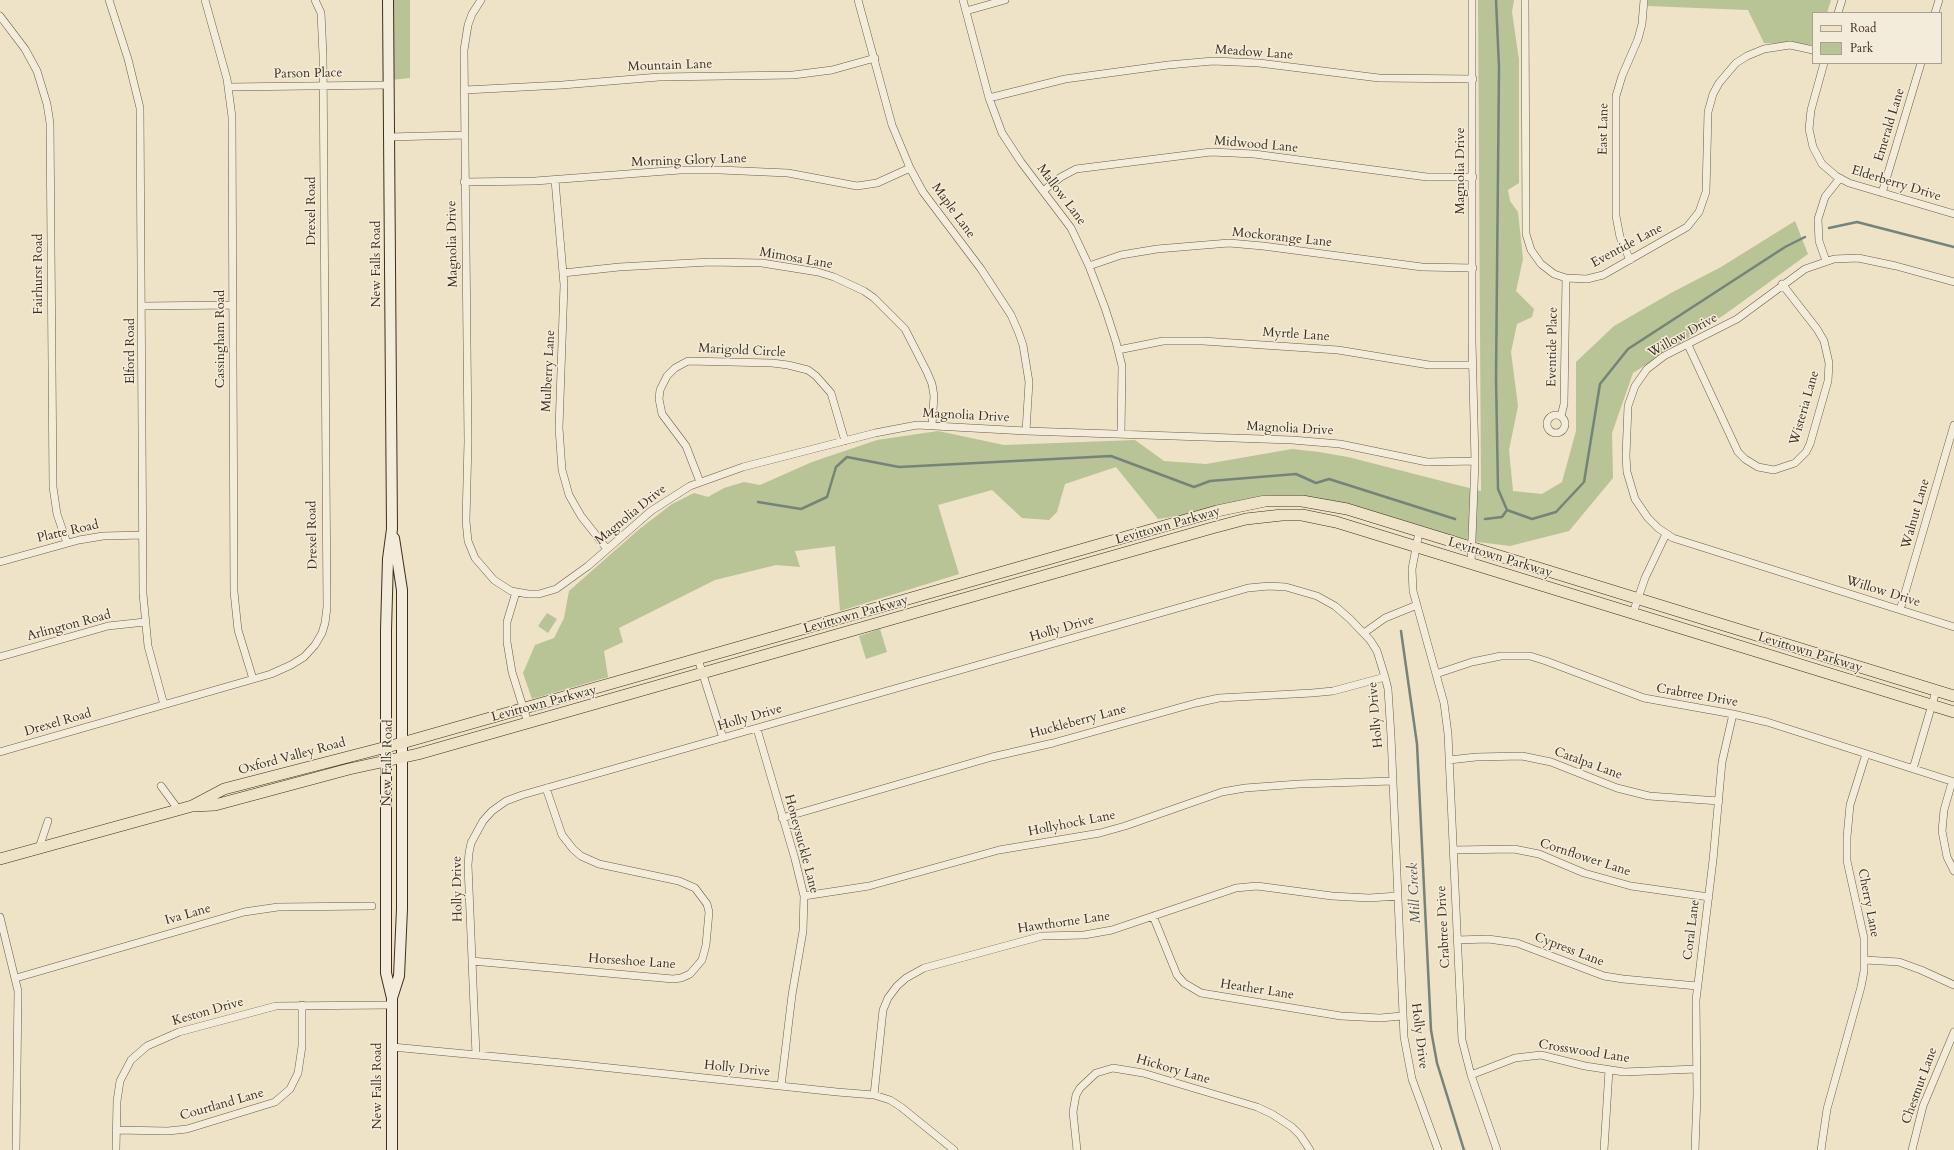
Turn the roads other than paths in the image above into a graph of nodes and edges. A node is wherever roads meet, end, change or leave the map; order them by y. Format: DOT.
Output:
graph roads {
  1 [pos="110,0"];
  2 [pos="205,0"];
  3 [pos="315,0"];
  4 [pos="388,0"];
  5 [pos="481,0"];
  6 [pos="858,0"];
  7 [pos="963,0"];
  8 [pos="1005,0"];
  9 [pos="1472,0"];
  10 [pos="1525,0"];
  11 [pos="1644,0"];
  12 [pos="1842,0"];
  13 [pos="1939,0"];
  14 [pos="966,11"];
  15 [pos="1838,12"];
  16 [pos="1935,12"];
  17 [pos="0,16"];
  18 [pos="1812,50"];
  19 [pos="875,58"];
  20 [pos="1824,64"];
  21 [pos="1921,64"];
  22 [pos="1473,79"];
  23 [pos="389,85"];
  24 [pos="324,86"];
  25 [pos="228,87"];
  26 [pos="464,90"];
  27 [pos="989,98"];
  28 [pos="464,135"];
  29 [pos="389,137"];
  30 [pos="910,168"];
  31 [pos="1473,177"];
  32 [pos="1840,178"];
  33 [pos="556,180"];
  34 [pos="464,182"];
  35 [pos="1043,191"];
  36 [pos="1882,194"];
  37 [pos="1954,214"];
  38 [pos="1630,260"];
  39 [pos="1826,261"];
  40 [pos="1089,266"];
  41 [pos="1473,268"];
  42 [pos="563,273"];
  43 [pos="1566,278"];
  44 [pos="1954,282"];
  45 [pos="1782,284"];
  46 [pos="233,305"];
  47 [pos="142,306"];
  48 [pos="1688,345"];
  49 [pos="1118,350"];
  50 [pos="1473,365"];
  51 [pos="1561,416"];
  52 [pos="1954,424"];
  53 [pos="932,425"];
  54 [pos="1026,431"];
  55 [pos="1121,434"];
  56 [pos="845,441"];
  57 [pos="1475,461"];
  58 [pos="700,482"];
  59 [pos="392,529"];
  60 [pos="1419,532"];
  61 [pos="1666,534"];
  62 [pos="143,535"];
  63 [pos="67,543"];
  64 [pos="1416,547"];
  65 [pos="1471,548"];
  66 [pos="607,549"];
  67 [pos="0,562"];
  68 [pos="1471,564"];
  69 [pos="516,592"];
  70 [pos="1638,598"];
  71 [pos="1416,605"];
  72 [pos="1900,610"];
  73 [pos="1633,613"];
  74 [pos="145,622"];
  75 [pos="1954,627"];
  76 [pos="1364,633"];
  77 [pos="0,657"];
  78 [pos="698,659"];
  79 [pos="703,674"];
  80 [pos="1436,674"];
  81 [pos="1385,677"];
  82 [pos="253,679"];
  83 [pos="1936,691"];
  84 [pos="1954,696"];
  85 [pos="164,705"];
  86 [pos="1932,705"];
  87 [pos="524,708"];
  88 [pos="1954,712"];
  89 [pos="1733,714"];
  90 [pos="528,723"];
  91 [pos="757,729"];
  92 [pos="723,738"];
  93 [pos="402,743"];
  94 [pos="387,747"];
  95 [pos="0,752"];
  96 [pos="1866,754"];
  97 [pos="402,757"];
  98 [pos="1449,760"];
  99 [pos="387,761"];
  100 [pos="1913,769"];
  101 [pos="1393,781"];
  102 [pos="1953,782"];
  103 [pos="160,786"];
  104 [pos="546,788"];
  105 [pos="1719,801"];
  106 [pos="192,806"];
  107 [pos="178,809"];
  108 [pos="782,818"];
  109 [pos="48,821"];
  110 [pos="39,848"];
  111 [pos="1453,850"];
  112 [pos="0,859"];
  113 [pos="1954,871"];
  114 [pos="804,896"];
  115 [pos="1398,896"];
  116 [pos="1708,897"];
  117 [pos="372,906"];
  118 [pos="1153,916"];
  119 [pos="0,917"];
  120 [pos="1457,940"];
  121 [pos="1864,960"];
  122 [pos="472,961"];
  123 [pos="16,978"];
  124 [pos="1954,985"];
  125 [pos="1697,986"];
  126 [pos="392,1001"];
  127 [pos="302,1004"];
  128 [pos="1402,1016"];
  129 [pos="1954,1032"];
  130 [pos="392,1047"];
  131 [pos="476,1055"];
  132 [pos="1696,1069"];
  133 [pos="1609,1070"];
  134 [pos="1471,1075"];
  135 [pos="781,1086"];
  136 [pos="874,1094"];
  137 [pos="116,1130"];
  138 [pos="16,1150"];
  139 [pos="116,1150"];
  140 [pos="392,1150"];
  141 [pos="954,1150"];
  142 [pos="1077,1150"];
  143 [pos="1310,1150"];
  144 [pos="1438,1150"];
  145 [pos="1497,1150"];
  146 [pos="1604,1150"];
  147 [pos="1695,1150"];
  148 [pos="1821,1150"];
  149 [pos="1912,1150"];
  1 -- 47 [label="street, Elford Road"];
  2 -- 25 [label="street, Cassingham Road"];
  3 -- 24 [label="street, Drexel Road"];
  4 -- 23 [label="main road, New Falls Road"];
  5 -- 26 [label="street, Magnolia Drive"];
  6 -- 19 [label="street, Maple Lane"];
  7 -- 14 [label="street, Mallow Lane"];
  8 -- 14 [label="street"];
  9 -- 22 [label="street, Magnolia Drive"];
  10 -- 43 [label="street, Eventide Lane"];
  11 -- 38 [label="street, East Lane"];
  12 -- 15 [label="street"];
  13 -- 16 [label="street"];
  14 -- 27 [label="street, Mallow Lane"];
  17 -- 63 [label="street, Fairhurst Road"];
  18 -- 38 [label="street, Eventide Lane"];
  19 -- 26 [label="street, Mountain Lane"];
  19 -- 30 [label="street, Maple Lane"];
  20 -- 32 [label="street, Elderberry Drive"];
  21 -- 36 [label="street, Emerald Lane"];
  22 -- 27 [label="street, Meadow Lane"];
  22 -- 31 [label="street, Magnolia Drive"];
  23 -- 24 [label="street, Parson Place"];
  23 -- 29 [label="main road, New Falls Road"];
  24 -- 25 [label="street, Parson Place"];
  24 -- 82 [label="street, Drexel Road"];
  25 -- 46 [label="street, Cassingham Road"];
  26 -- 28 [label="street, Magnolia Drive"];
  27 -- 35 [label="street, Mallow Lane"];
  28 -- 29 [label="street"];
  28 -- 34 [label="street, Magnolia Drive"];
  29 -- 59 [label="main road, New Falls Road"];
  30 -- 33 [label="street, Morning Glory Lane"];
  30 -- 54 [label="street, Maple Lane"];
  31 -- 35 [label="street, Midwood Lane"];
  31 -- 41 [label="street, Magnolia Drive"];
  32 -- 36 [label="street, Elderberry Drive"];
  32 -- 39 [label="street"];
  33 -- 34 [label="street, Morning Glory Lane"];
  33 -- 42 [label="street, Mulberry Lane"];
  34 -- 69 [label="street, Magnolia Drive"];
  35 -- 40 [label="street, Mallow Lane"];
  36 -- 37 [label="street, Elderberry Drive"];
  38 -- 43 [label="street, Eventide Lane"];
  39 -- 44 [label="street, Willow Drive"];
  39 -- 45 [label="street, Willow Drive"];
  40 -- 41 [label="street, Mockorange Lane"];
  40 -- 49 [label="street, Mallow Lane"];
  41 -- 50 [label="street, Magnolia Drive"];
  42 -- 53 [label="street, Mimosa Lane"];
  42 -- 66 [label="street, Mulberry Lane"];
  43 -- 51 [label="street, Eventide Place"];
  45 -- 48 [label="street, Willow Drive"];
  45 -- 48 [label="street, Wisteria Lane"];
  46 -- 47 [label="street"];
  46 -- 82 [label="street, Cassingham Road"];
  47 -- 62 [label="street, Elford Road"];
  48 -- 61 [label="street, Willow Drive"];
  49 -- 50 [label="street, Myrtle Lane"];
  49 -- 55 [label="street, Mallow Lane"];
  50 -- 57 [label="street, Magnolia Drive"];
  52 -- 72 [label="street, Walnut Lane"];
  53 -- 54 [label="street, Magnolia Drive"];
  53 -- 56 [label="street, Magnolia Drive"];
  54 -- 55 [label="street, Magnolia Drive"];
  55 -- 57 [label="street, Magnolia Drive"];
  56 -- 58 [label="street, Magnolia Drive"];
  56 -- 58 [label="street, Marigold Circle"];
  57 -- 65 [label="street, Magnolia Drive"];
  58 -- 66 [label="street, Magnolia Drive"];
  59 -- 93 [label="main road, New Falls Road"];
  59 -- 94 [label="main road, New Falls Road"];
  60 -- 64 [label="street, Crabtree Drive"];
  60 -- 65 [label="main road, Levittown Parkway"];
  60 -- 78 [label="main road, Levittown Parkway"];
  61 -- 70 [label="street"];
  61 -- 72 [label="street, Willow Drive"];
  62 -- 63 [label="street, Platte Road"];
  62 -- 74 [label="street, Elford Road"];
  63 -- 67 [label="street, Platte Road"];
  64 -- 68 [label="main road, Levittown Parkway"];
  64 -- 71 [label="street, Crabtree Drive"];
  64 -- 79 [label="main road, Levittown Parkway"];
  65 -- 68 [label="street, Magnolia Drive"];
  65 -- 70 [label="main road, Levittown Parkway"];
  66 -- 69 [label="street, Magnolia Drive"];
  68 -- 73 [label="main road, Levittown Parkway"];
  69 -- 87 [label="street"];
  70 -- 73 [label="street"];
  70 -- 83 [label="main road, Levittown Parkway"];
  71 -- 76 [label="street"];
  71 -- 80 [label="street, Crabtree Drive"];
  72 -- 75 [label="street, Willow Drive"];
  73 -- 86 [label="main road, Levittown Parkway"];
  74 -- 77 [label="street, Arlington Road"];
  74 -- 85 [label="street, Elford Road"];
  76 -- 81 [label="street, Holly Drive"];
  76 -- 91 [label="street, Holly Drive"];
  78 -- 79 [label="street"];
  78 -- 87 [label="main road, Levittown Parkway"];
  79 -- 90 [label="main road, Levittown Parkway"];
  79 -- 92 [label="street"];
  80 -- 89 [label="street, Crabtree Drive"];
  80 -- 98 [label="street, Crabtree Drive"];
  81 -- 101 [label="street, Holly Drive"];
  81 -- 108 [label="street, Huckleberry Lane"];
  82 -- 85 [label="street, Drexel Road"];
  83 -- 84 [label="main road, Levittown Parkway"];
  83 -- 86 [label="street"];
  85 -- 95 [label="street, Drexel Road"];
  86 -- 88 [label="main road, Levittown Parkway"];
  86 -- 100 [label="street"];
  87 -- 90 [label="street"];
  87 -- 93 [label="main road, Levittown Parkway"];
  89 -- 96 [label="street, Crabtree Drive"];
  89 -- 105 [label="street, Coral Lane"];
  90 -- 97 [label="main road, Levittown Parkway"];
  91 -- 92 [label="street, Holly Drive"];
  91 -- 108 [label="street, Honeysuckle Lane"];
  92 -- 104 [label="street, Holly Drive"];
  93 -- 94 [label="main road, Oxford Valley Road"];
  93 -- 97 [label="main road, New Falls Road"];
  94 -- 99 [label="main road, New Falls Road"];
  94 -- 106 [label="main road, Oxford Valley Road"];
  96 -- 100 [label="street, Crabtree Drive"];
  96 -- 121 [label="street, Cherry Lane"];
  97 -- 99 [label="main road, Levittown Parkway"];
  97 -- 126 [label="main road, New Falls Road"];
  98 -- 105 [label="street, Catalpa Lane"];
  98 -- 111 [label="street, Crabtree Drive"];
  99 -- 106 [label="main road, Oxford Valley Road"];
  99 -- 126 [label="main road, New Falls Road"];
  100 -- 102 [label="street, Crabtree Drive"];
  101 -- 114 [label="street, Hollyhock Lane"];
  101 -- 115 [label="street, Holly Drive"];
  102 -- 113 [label="street"];
  103 -- 107 [label="street"];
  104 -- 122 [label="street, Holly Drive"];
  104 -- 122 [label="street, Horseshoe Lane"];
  105 -- 116 [label="street, Coral Lane"];
  106 -- 107 [label="main road, Oxford Valley Road"];
  107 -- 110 [label="main road, Oxford Valley Road"];
  108 -- 114 [label="street, Honeysuckle Lane"];
  109 -- 110 [label="street"];
  110 -- 112 [label="main road, Oxford Valley Road"];
  111 -- 116 [label="street, Cornflower Lane"];
  111 -- 120 [label="street, Crabtree Drive"];
  114 -- 135 [label="street, Honeysuckle Lane"];
  115 -- 118 [label="street, Hawthorne Lane"];
  115 -- 128 [label="street, Holly Drive"];
  116 -- 125 [label="street, Coral Lane"];
  117 -- 123 [label="street, Iva Lane"];
  118 -- 128 [label="street, Heather Lane"];
  118 -- 136 [label="street, Hawthorne Lane"];
  119 -- 123 [label="street"];
  120 -- 125 [label="street, Cypress Lane"];
  120 -- 134 [label="street, Crabtree Drive"];
  121 -- 124 [label="street"];
  121 -- 148 [label="street, Cherry Lane"];
  122 -- 131 [label="street, Holly Drive"];
  123 -- 138 [label="street"];
  125 -- 132 [label="street, Coral Lane"];
  126 -- 127 [label="street, Keston Drive"];
  126 -- 130 [label="main road, New Falls Road"];
  127 -- 137 [label="street, Keston Drive"];
  127 -- 137 [label="street, Courtland Lane"];
  128 -- 144 [label="street, Holly Drive"];
  129 -- 149 [label="street, Chestnut Lane"];
  130 -- 131 [label="street, Holly Drive"];
  130 -- 140 [label="main road, New Falls Road"];
  131 -- 135 [label="street, Holly Drive"];
  132 -- 133 [label="street, Crosswood Lane"];
  132 -- 147 [label="street, Coral Lane"];
  133 -- 134 [label="street, Crosswood Lane"];
  133 -- 146 [label="street"];
  134 -- 145 [label="street, Crabtree Drive"];
  135 -- 136 [label="street, Holly Drive"];
  136 -- 141 [label="street, Holly Drive"];
  137 -- 139 [label="street, Keston Drive"];
  142 -- 143 [label="street, Hickory Lane"];
}
